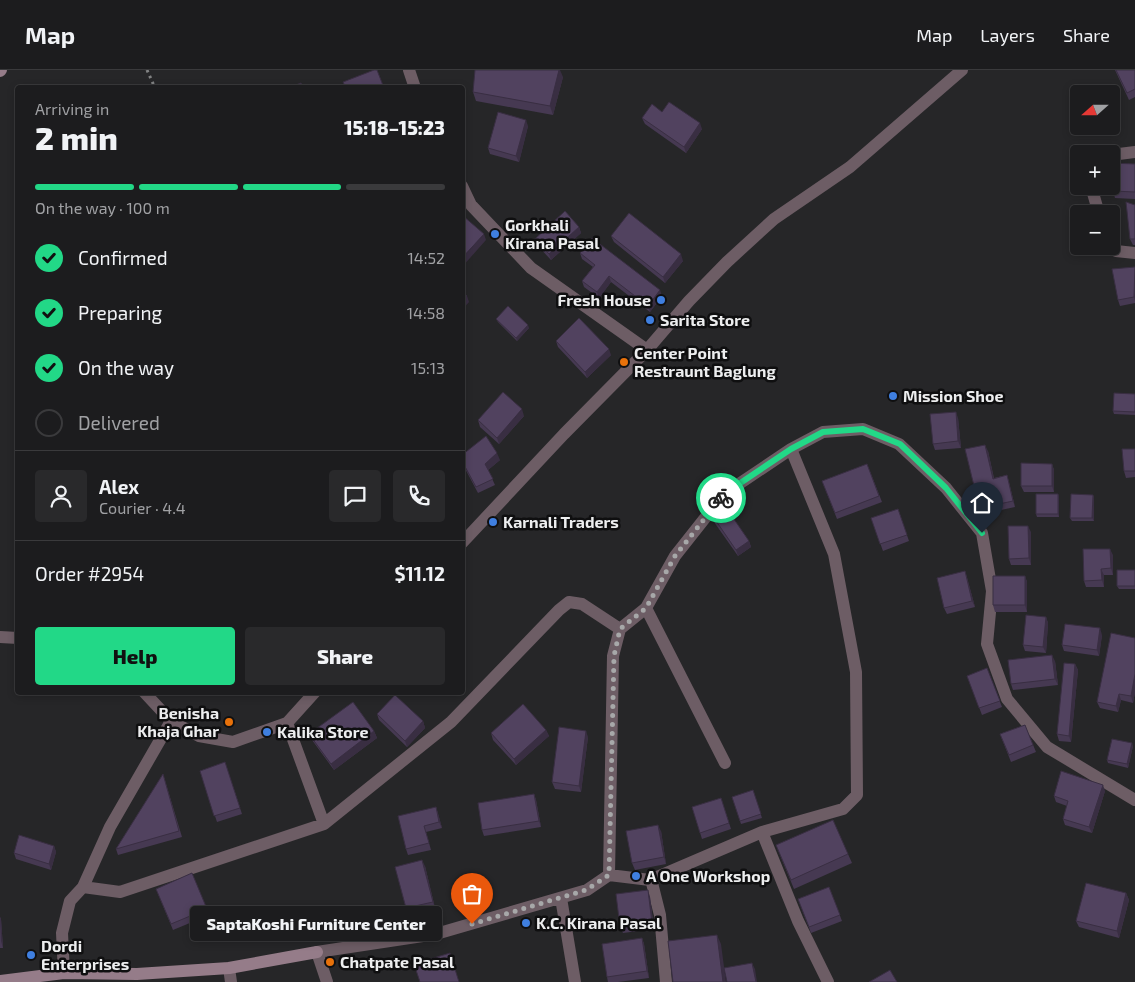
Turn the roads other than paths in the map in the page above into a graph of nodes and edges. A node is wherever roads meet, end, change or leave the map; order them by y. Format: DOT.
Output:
graph roads {
  1 [pos="409,70"];
  2 [pos="962,70"];
  3 [pos="414,85"];
  4 [pos="1135,152"];
  5 [pos="1120,154"];
  6 [pos="465,192"];
  7 [pos="1120,251"];
  8 [pos="1135,253"];
  9 [pos="647,350"];
  10 [pos="791,449"];
  11 [pos="465,540"];
  12 [pos="646,608"];
  13 [pos="620,629"];
  14 [pos="0,638"];
  15 [pos="15,638"];
  16 [pos="147,695"];
  17 [pos="312,695"];
  18 [pos="171,721"];
  19 [pos="287,723"];
  20 [pos="725,763"];
  21 [pos="1135,800"];
  22 [pos="324,824"];
  23 [pos="762,832"];
  24 [pos="609,875"];
  25 [pos="651,879"];
  26 [pos="83,887"];
  27 [pos="561,898"];
  28 [pos="317,952"];
  29 [pos="229,968"];
  30 [pos="64,972"];
  31 [pos="138,978"];
  32 [pos="0,981"];
  33 [pos="231,982"];
  34 [pos="328,982"];
  35 [pos="575,982"];
  36 [pos="666,982"];
  37 [pos="828,982"];
  1 -- 3 [label="street"];
  2 -- 9 [label="street"];
  4 -- 5 [label="street"];
  6 -- 9 [label="street"];
  7 -- 8 [label="street"];
  9 -- 11 [label="street"];
  10 -- 12 [label="street"];
  10 -- 21 [label="street"];
  10 -- 23 [label="street"];
  12 -- 13 [label="street"];
  12 -- 20 [label="street"];
  13 -- 22 [label="street"];
  13 -- 24 [label="street"];
  14 -- 15 [label="street"];
  16 -- 18 [label="street"];
  17 -- 19 [label="street"];
  18 -- 19 [label="street"];
  18 -- 26 [label="street"];
  19 -- 22 [label="street"];
  22 -- 26 [label="street"];
  23 -- 25 [label="street"];
  23 -- 37 [label="street"];
  24 -- 25 [label="street"];
  24 -- 27 [label="street"];
  25 -- 36 [label="street"];
  26 -- 30 [label="street"];
  27 -- 28 [label="street"];
  27 -- 35 [label="street"];
  28 -- 29 [label="street"];
  28 -- 34 [label="street"];
  29 -- 31 [label="street"];
  29 -- 33 [label="street"];
  30 -- 31 [label="street"];
  30 -- 32 [label="street"];
}
